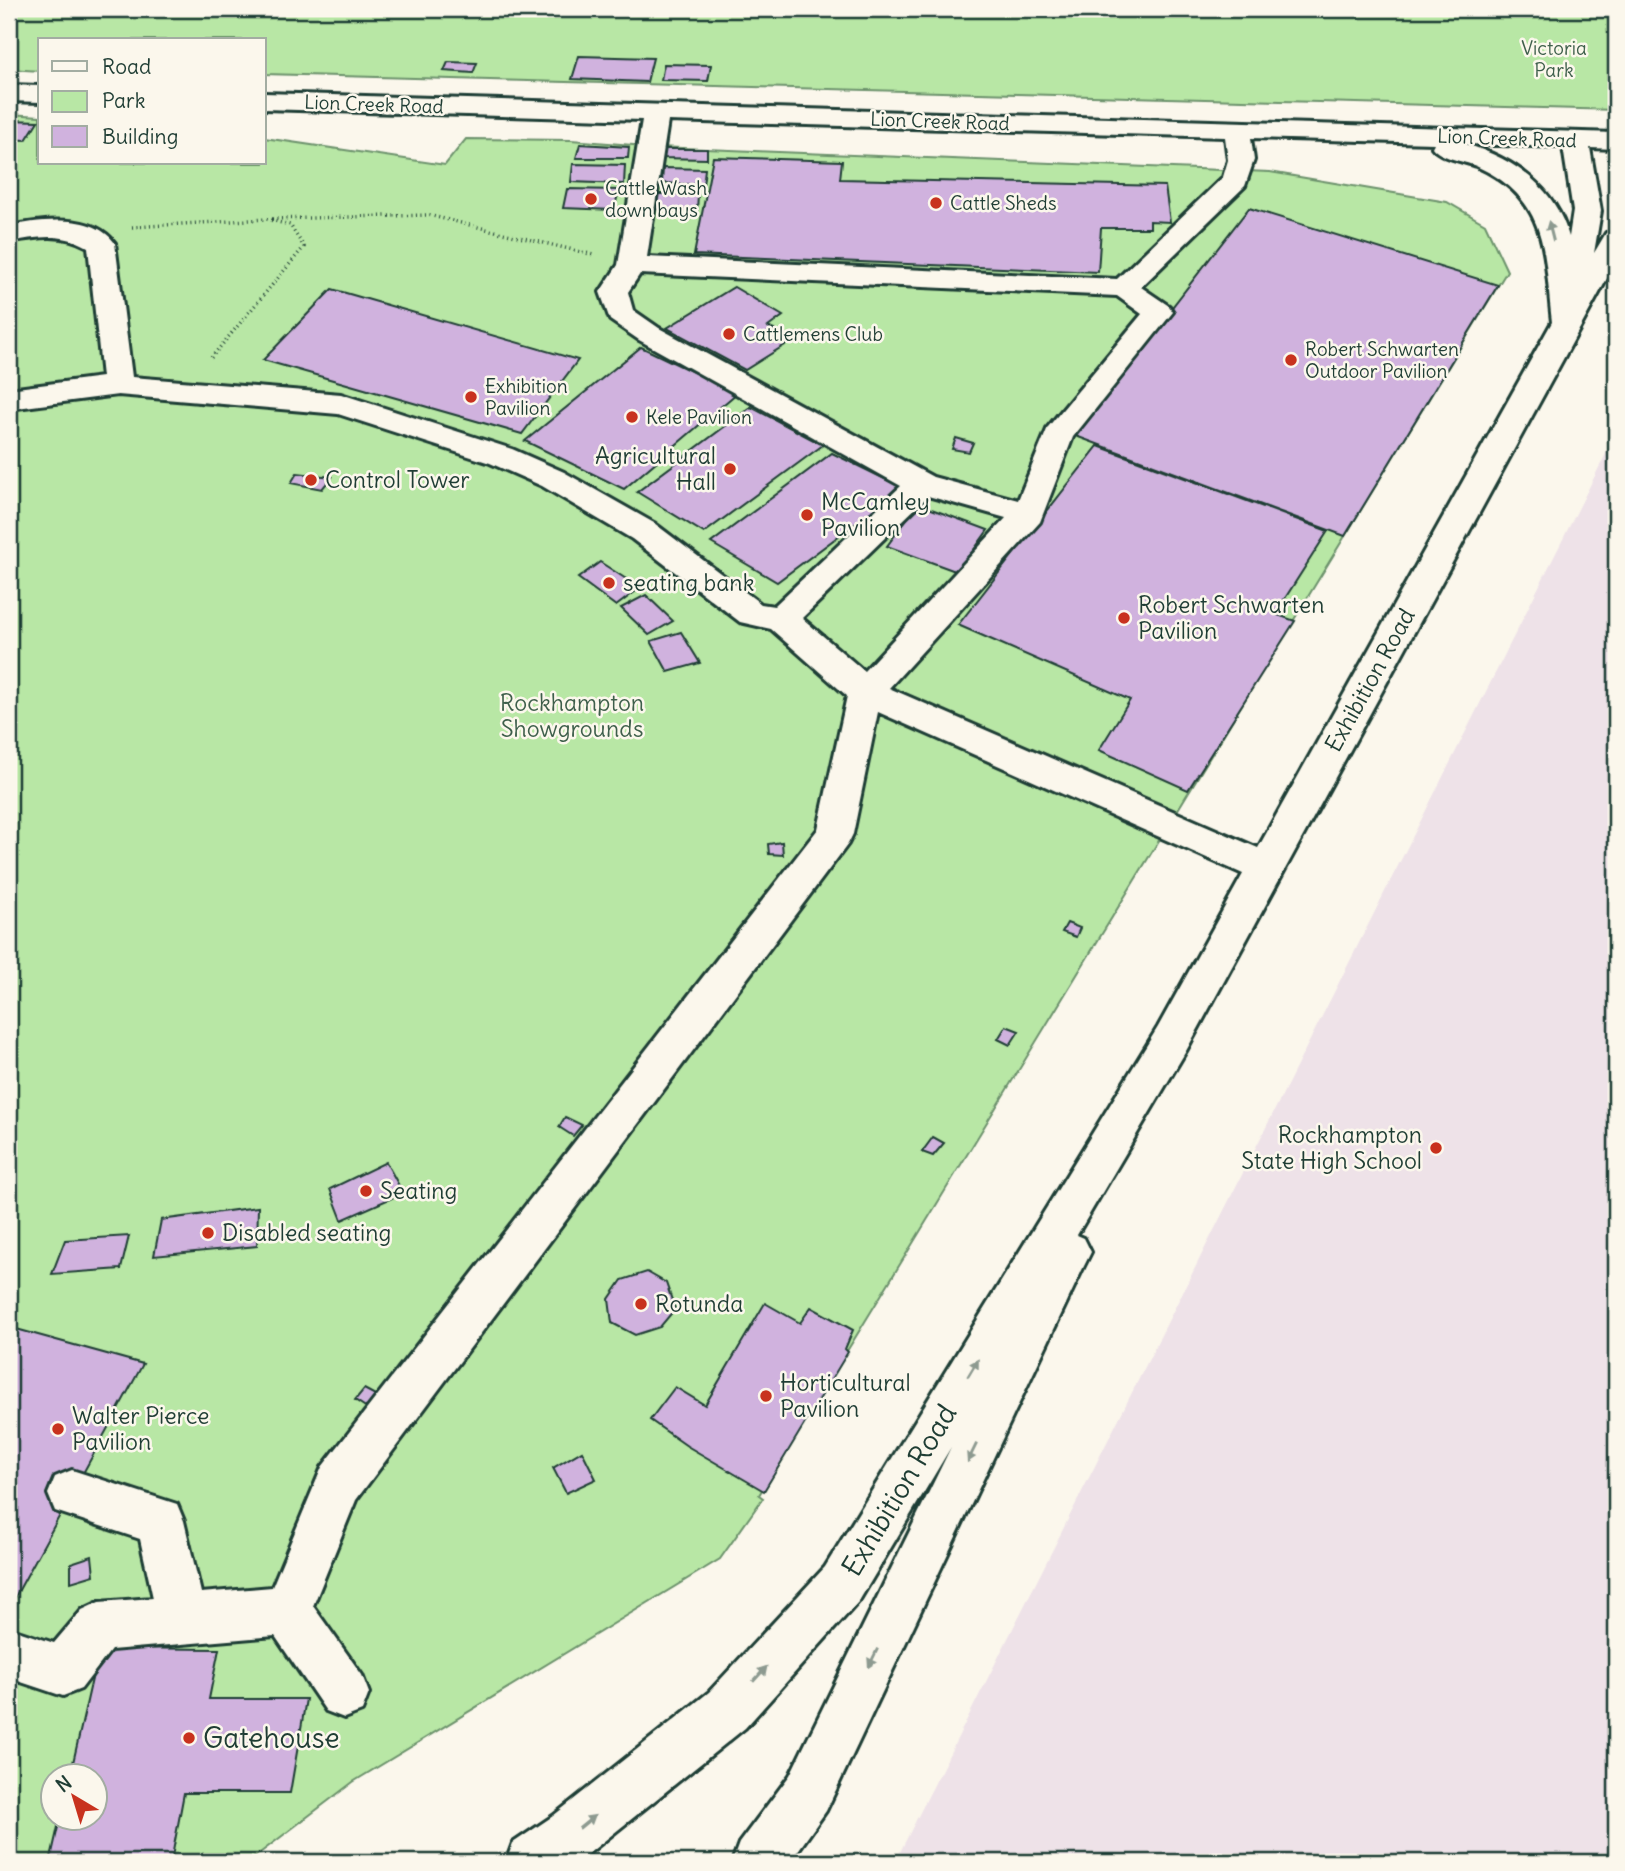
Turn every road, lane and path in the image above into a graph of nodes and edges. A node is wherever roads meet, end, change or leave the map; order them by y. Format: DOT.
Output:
graph roads {
  1 [pos="9,93"];
  2 [pos="38,94"];
  3 [pos="266,101"];
  4 [pos="656,112"];
  5 [pos="1237,130"];
  6 [pos="1389,134"];
  7 [pos="1575,141"];
  8 [pos="1616,141"];
  9 [pos="266,219"];
  10 [pos="78,230"];
  11 [pos="9,234"];
  12 [pos="1616,239"];
  13 [pos="632,265"];
  14 [pos="1124,288"];
  15 [pos="1567,322"];
  16 [pos="118,385"];
  17 [pos="185,389"];
  18 [pos="9,398"];
  19 [pos="922,484"];
  20 [pos="1029,514"];
  21 [pos="781,619"];
  22 [pos="865,692"];
  23 [pos="1266,868"];
  24 [pos="1172,1038"];
  25 [pos="72,1494"];
  26 [pos="287,1609"];
  27 [pos="182,1619"];
  28 [pos="9,1653"];
  29 [pos="344,1693"];
  30 [pos="808,1794"];
  31 [pos="532,1862"];
  32 [pos="758,1862"];
  33 [pos="770,1862"];
  1 -- 2 [label="street"];
  3 -- 4 [label="street, Lion Creek Road"];
  4 -- 5 [label="street, Lion Creek Road"];
  4 -- 13 [label="street"];
  5 -- 6 [label="street, Lion Creek Road"];
  5 -- 14 [label="street"];
  6 -- 7 [label="street, Lion Creek Road"];
  15 -- 6 [label="street, one-way"];
  7 -- 8 [label="street, Lion Creek Road"];
  7 -- 15 [label="street, Exhibition Road"];
  9 -- 10 [label="path"];
  9 -- 13 [label="path"];
  9 -- 17 [label="path"];
  10 -- 11 [label="street"];
  10 -- 16 [label="street"];
  12 -- 15 [label="street, Exhibition Road"];
  13 -- 14 [label="street"];
  13 -- 19 [label="street"];
  14 -- 20 [label="street"];
  15 -- 23 [label="street, Exhibition Road"];
  16 -- 17 [label="street"];
  16 -- 18 [label="street"];
  17 -- 21 [label="street"];
  19 -- 20 [label="street"];
  19 -- 21 [label="street"];
  20 -- 22 [label="street"];
  21 -- 22 [label="street"];
  22 -- 23 [label="street"];
  22 -- 26 [label="street"];
  23 -- 24 [label="street, Exhibition Road"];
  24 -- 30 [label="street, Exhibition Road, one-way"];
  31 -- 24 [label="street, Exhibition Road, one-way"];
  25 -- 27 [label="street"];
  26 -- 27 [label="street"];
  26 -- 29 [label="street"];
  27 -- 28 [label="street"];
  30 -- 32 [label="street, Exhibition Road"];
  30 -- 33 [label="street, Exhibition Road"];
}
